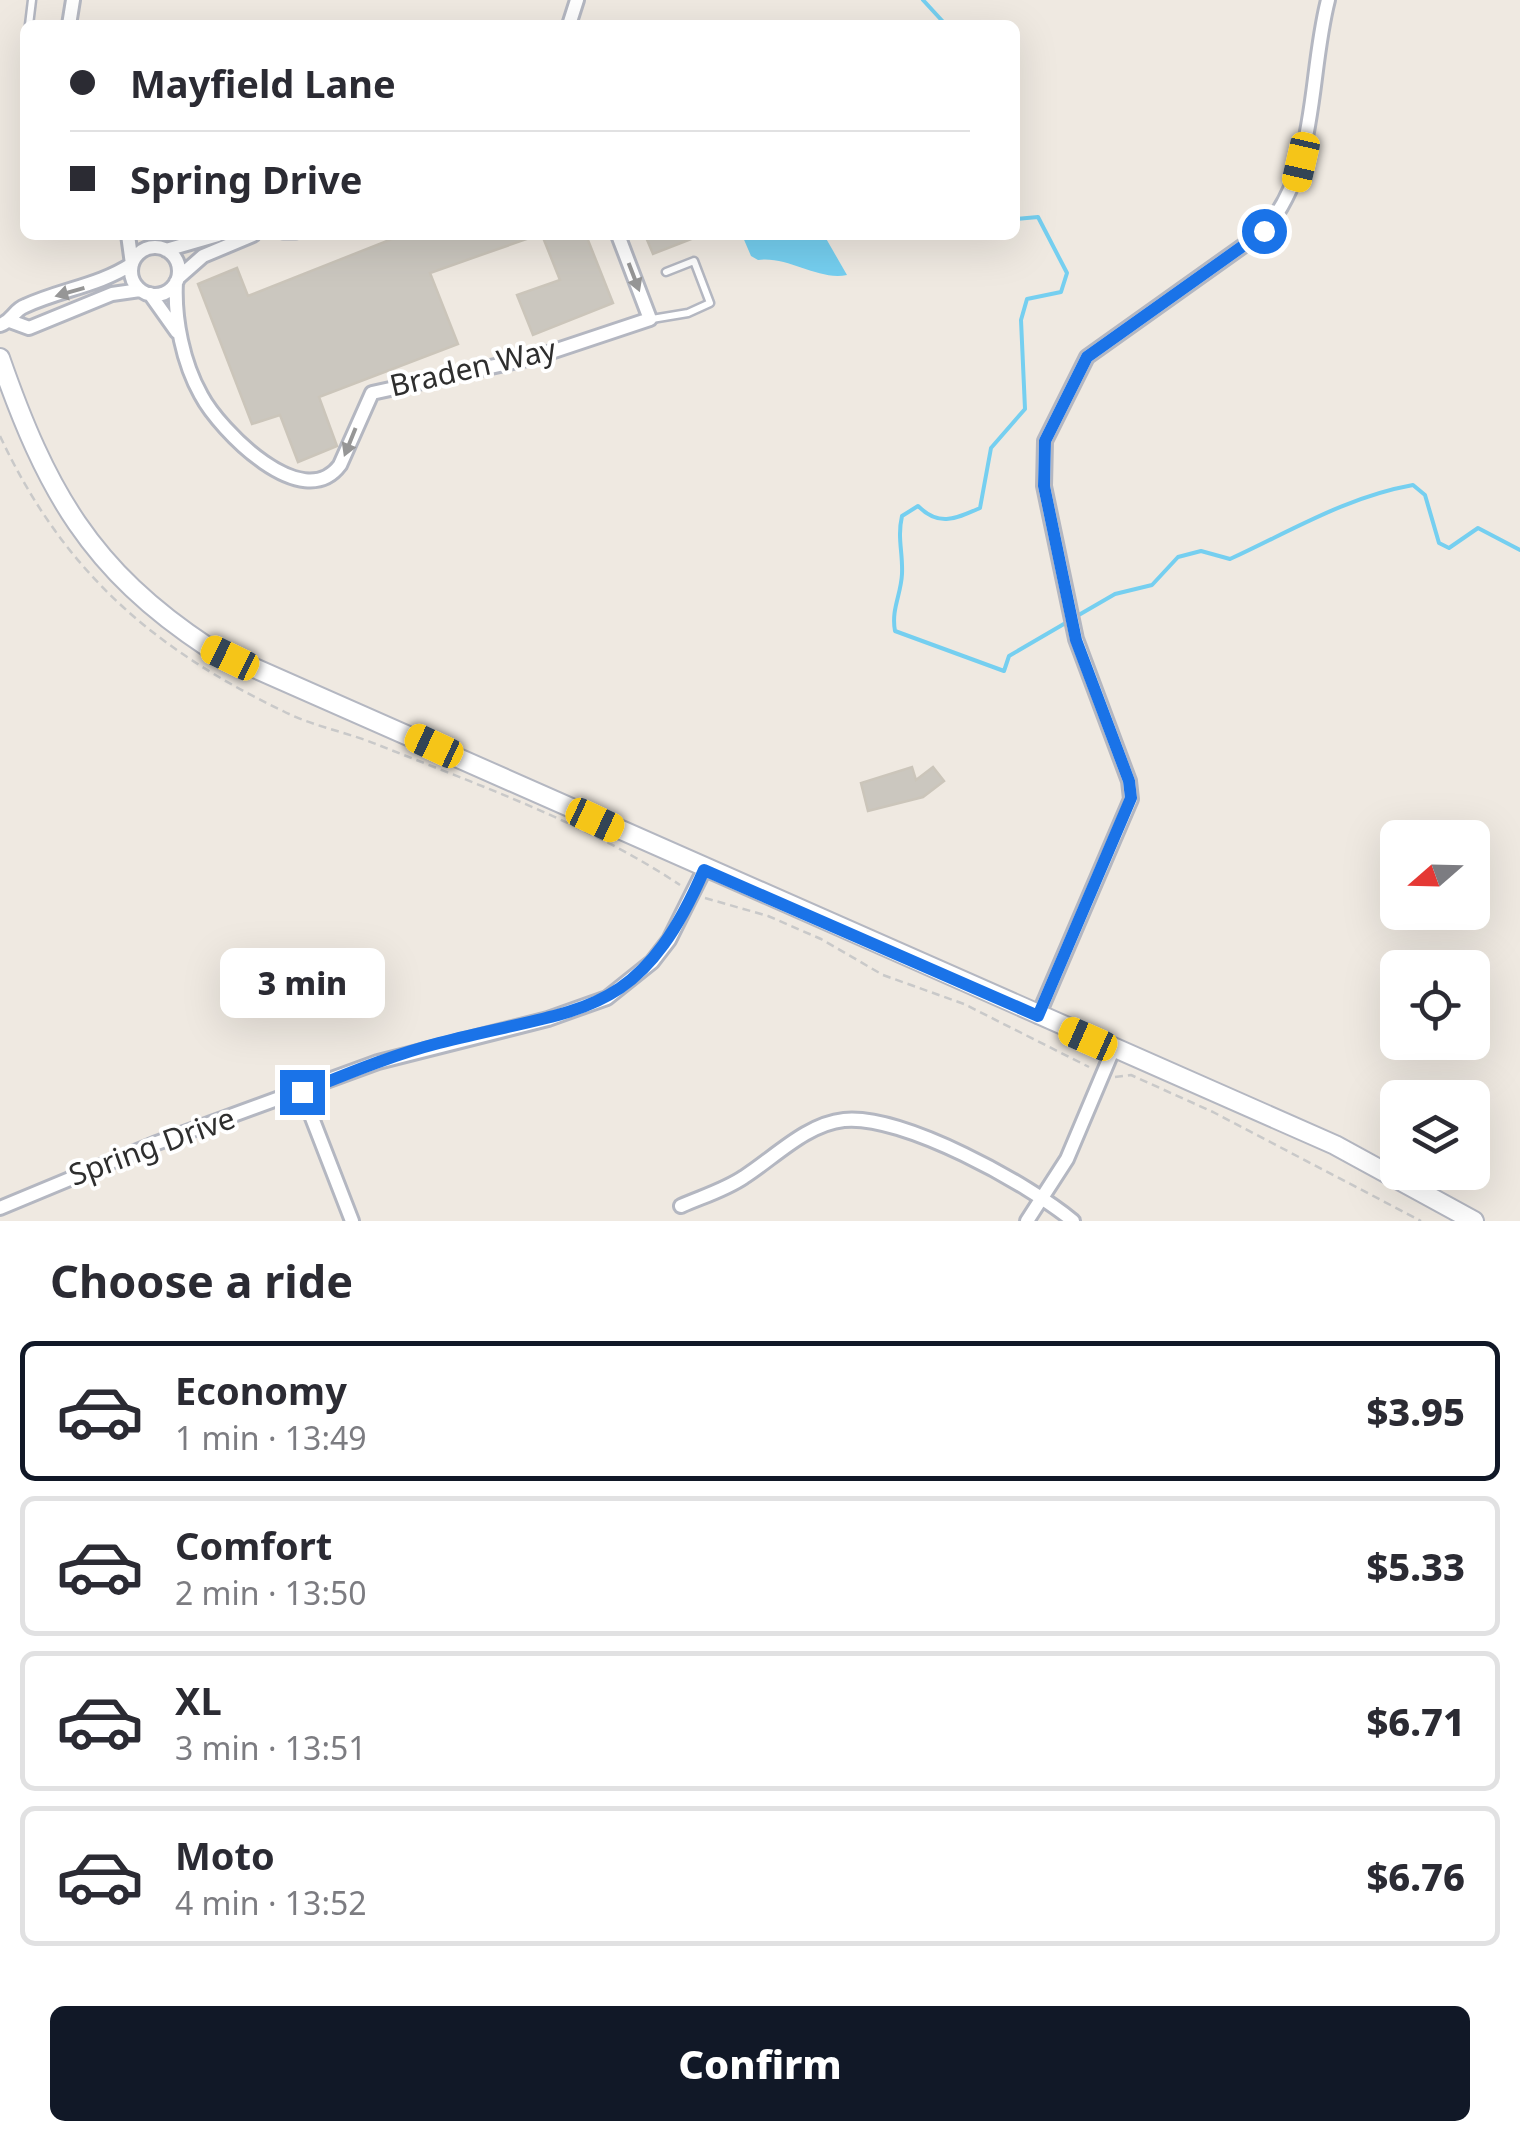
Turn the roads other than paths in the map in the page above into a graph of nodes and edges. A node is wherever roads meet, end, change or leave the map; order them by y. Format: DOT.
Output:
graph roads {
  1 [pos="1328,0"];
  2 [pos="129,240"];
  3 [pos="153,240"];
  4 [pos="197,240"];
  5 [pos="241,240"];
  6 [pos="620,240"];
  7 [pos="163,248"];
  8 [pos="132,264"];
  9 [pos="666,272"];
  10 [pos="177,280"];
  11 [pos="145,292"];
  12 [pos="650,319"];
  13 [pos="5,323"];
  14 [pos="182,338"];
  15 [pos="0,358"];
  16 [pos="6,397"];
  17 [pos="704,870"];
  18 [pos="1038,1016"];
  19 [pos="1113,1050"];
  20 [pos="302,1092"];
  21 [pos="1046,1198"];
  22 [pos="681,1206"];
  23 [pos="0,1208"];
  24 [pos="352,1221"];
  25 [pos="1028,1221"];
  26 [pos="1074,1221"];
  27 [pos="1474,1221"];
  1 -- 18 [label="street"];
  2 -- 8 [label="street"];
  3 -- 7 [label="street"];
  4 -- 7 [label="street"];
  5 -- 10 [label="street"];
  6 -- 12 [label="street, one-way"];
  7 -- 8 [label="street"];
  7 -- 10 [label="street"];
  8 -- 11 [label="street"];
  8 -- 13 [label="street, one-way"];
  9 -- 12 [label="lane"];
  10 -- 11 [label="street"];
  10 -- 14 [label="street, Braden Way"];
  11 -- 13 [label="street"];
  11 -- 14 [label="street, Braden Way"];
  12 -- 14 [label="street, Braden Way, one-way"];
  15 -- 16 [label="main road"];
  16 -- 17 [label="main road"];
  17 -- 18 [label="main road"];
  17 -- 20 [label="street, Spring Drive"];
  18 -- 19 [label="main road"];
  19 -- 21 [label="street"];
  19 -- 27 [label="main road"];
  20 -- 23 [label="street, Spring Drive"];
  20 -- 24 [label="street"];
  21 -- 22 [label="street"];
  21 -- 25 [label="street"];
  21 -- 26 [label="street"];
}
